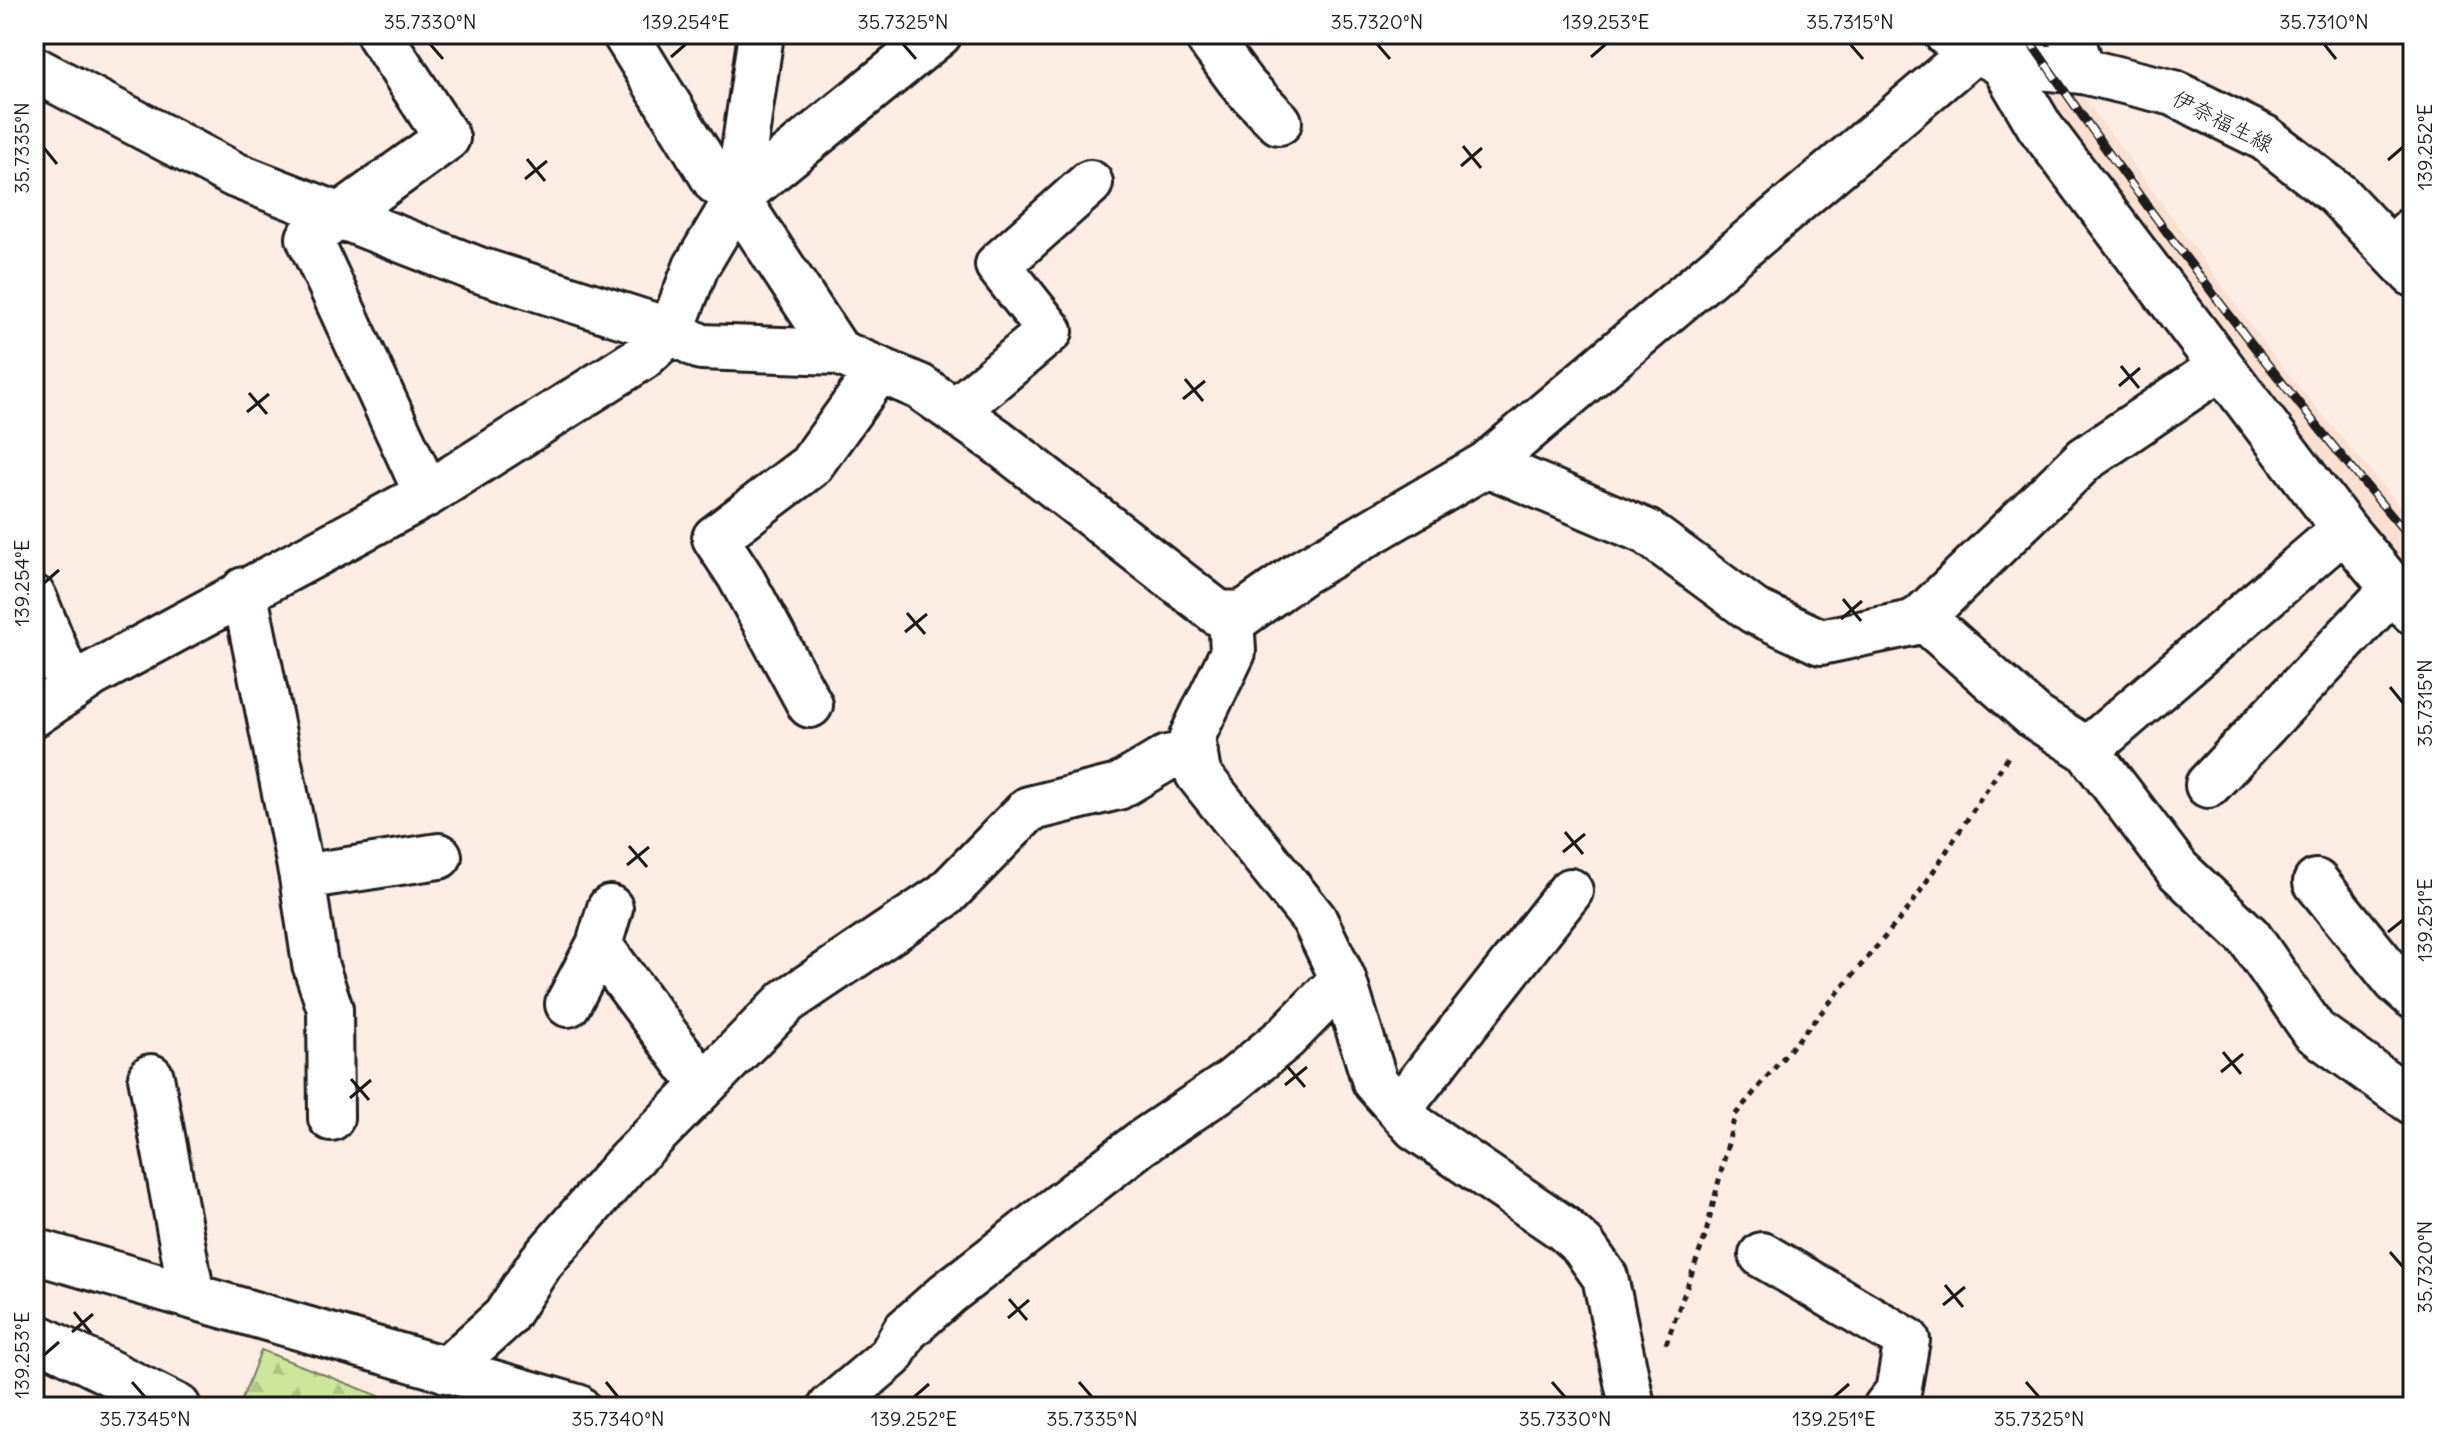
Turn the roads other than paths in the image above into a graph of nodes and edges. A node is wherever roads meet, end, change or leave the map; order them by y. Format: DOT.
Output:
graph roads {
  1 [pos="379,34"];
  2 [pos="625,34"];
  3 [pos="761,34"];
  4 [pos="939,34"];
  5 [pos="1215,34"];
  6 [pos="1975,49"];
  7 [pos="2076,52"];
  8 [pos="34,69"];
  9 [pos="1279,122"];
  10 [pos="1090,183"];
  11 [pos="737,198"];
  12 [pos="339,217"];
  13 [pos="2406,251"];
  14 [pos="671,331"];
  15 [pos="838,352"];
  16 [pos="2221,367"];
  17 [pos="879,370"];
  18 [pos="955,411"];
  19 [pos="1487,464"];
  20 [pos="427,494"];
  21 [pos="2344,529"];
  22 [pos="244,590"];
  23 [pos="34,598"];
  24 [pos="2403,600"];
  25 [pos="1231,614"];
  26 [pos="1922,617"];
  27 [pos="71,689"];
  28 [pos="810,705"];
  29 [pos="34,714"];
  30 [pos="2087,750"];
  31 [pos="1195,753"];
  32 [pos="2208,785"];
  33 [pos="439,856"];
  34 [pos="302,877"];
  35 [pos="2316,882"];
  36 [pos="1570,891"];
  37 [pos="1343,979"];
  38 [pos="2413,996"];
  39 [pos="568,1004"];
  40 [pos="151,1077"];
  41 [pos="703,1085"];
  42 [pos="2413,1102"];
  43 [pos="1399,1109"];
  44 [pos="331,1118"];
  45 [pos="34,1251"];
  46 [pos="1762,1255"];
  47 [pos="192,1296"];
  48 [pos="34,1335"];
  49 [pos="446,1370"];
  50 [pos="1632,1405"];
  51 [pos="178,1407"];
  52 [pos="577,1407"];
  53 [pos="831,1407"];
  54 [pos="1886,1407"];
  1 -- 12 [label="street"];
  2 -- 11 [label="street"];
  3 -- 11 [label="street"];
  4 -- 11 [label="street"];
  5 -- 9 [label="street"];
  6 -- 7 [label="street, 伊奈福生線"];
  6 -- 16 [label="street"];
  6 -- 19 [label="street"];
  7 -- 13 [label="street, 伊奈福生線"];
  8 -- 12 [label="street"];
  10 -- 18 [label="street"];
  11 -- 14 [label="street"];
  11 -- 15 [label="street"];
  12 -- 14 [label="street"];
  12 -- 20 [label="street"];
  14 -- 15 [label="street"];
  14 -- 20 [label="street"];
  15 -- 17 [label="street"];
  16 -- 21 [label="street"];
  16 -- 26 [label="street"];
  17 -- 18 [label="street"];
  17 -- 28 [label="street"];
  18 -- 25 [label="street"];
  19 -- 25 [label="street"];
  19 -- 26 [label="street"];
  20 -- 22 [label="street"];
  21 -- 24 [label="street"];
  21 -- 30 [label="street"];
  22 -- 27 [label="street"];
  22 -- 34 [label="street"];
  23 -- 27 [label="street"];
  24 -- 32 [label="street"];
  25 -- 31 [label="street"];
  26 -- 30 [label="street"];
  27 -- 29 [label="street"];
  30 -- 42 [label="street"];
  31 -- 37 [label="street"];
  31 -- 41 [label="street"];
  33 -- 34 [label="street"];
  34 -- 44 [label="street"];
  35 -- 38 [label="street"];
  36 -- 43 [label="street"];
  37 -- 43 [label="street"];
  37 -- 53 [label="street"];
  39 -- 41 [label="street"];
  40 -- 47 [label="street"];
  41 -- 49 [label="street"];
  43 -- 50 [label="street"];
  45 -- 47 [label="street"];
  46 -- 54 [label="street"];
  47 -- 49 [label="street"];
  48 -- 51 [label="street"];
  49 -- 52 [label="street"];
}
